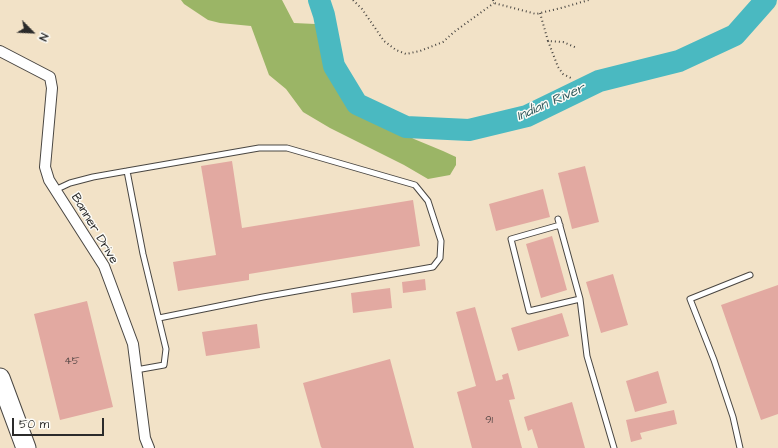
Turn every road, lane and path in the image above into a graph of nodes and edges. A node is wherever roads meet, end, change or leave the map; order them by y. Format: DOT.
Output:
graph roads {
  1 [pos="353,0"];
  2 [pos="493,0"];
  3 [pos="589,0"];
  4 [pos="494,3"];
  5 [pos="540,13"];
  6 [pos="548,41"];
  7 [pos="577,48"];
  8 [pos="0,51"];
  9 [pos="571,78"];
  10 [pos="127,171"];
  11 [pos="55,190"];
  12 [pos="558,219"];
  13 [pos="560,225"];
  14 [pos="750,275"];
  15 [pos="580,299"];
  16 [pos="159,318"];
  17 [pos="136,370"];
  18 [pos="0,378"];
  19 [pos="26,448"];
  20 [pos="149,448"];
  21 [pos="614,448"];
  22 [pos="740,448"];
  1 -- 4 [label="path"];
  2 -- 4 [label="path"];
  3 -- 5 [label="path"];
  4 -- 5 [label="path"];
  5 -- 6 [label="path"];
  6 -- 7 [label="path"];
  6 -- 9 [label="path"];
  8 -- 11 [label="street, Banner Drive"];
  10 -- 11 [label="lane"];
  10 -- 16 [label="lane"];
  10 -- 16 [label="lane"];
  11 -- 17 [label="street, Banner Drive"];
  12 -- 13 [label="lane"];
  13 -- 15 [label="lane"];
  13 -- 15 [label="lane"];
  14 -- 22 [label="lane"];
  15 -- 21 [label="lane"];
  16 -- 17 [label="lane"];
  17 -- 20 [label="street, Banner Drive"];
  18 -- 19 [label="highway"];
}
